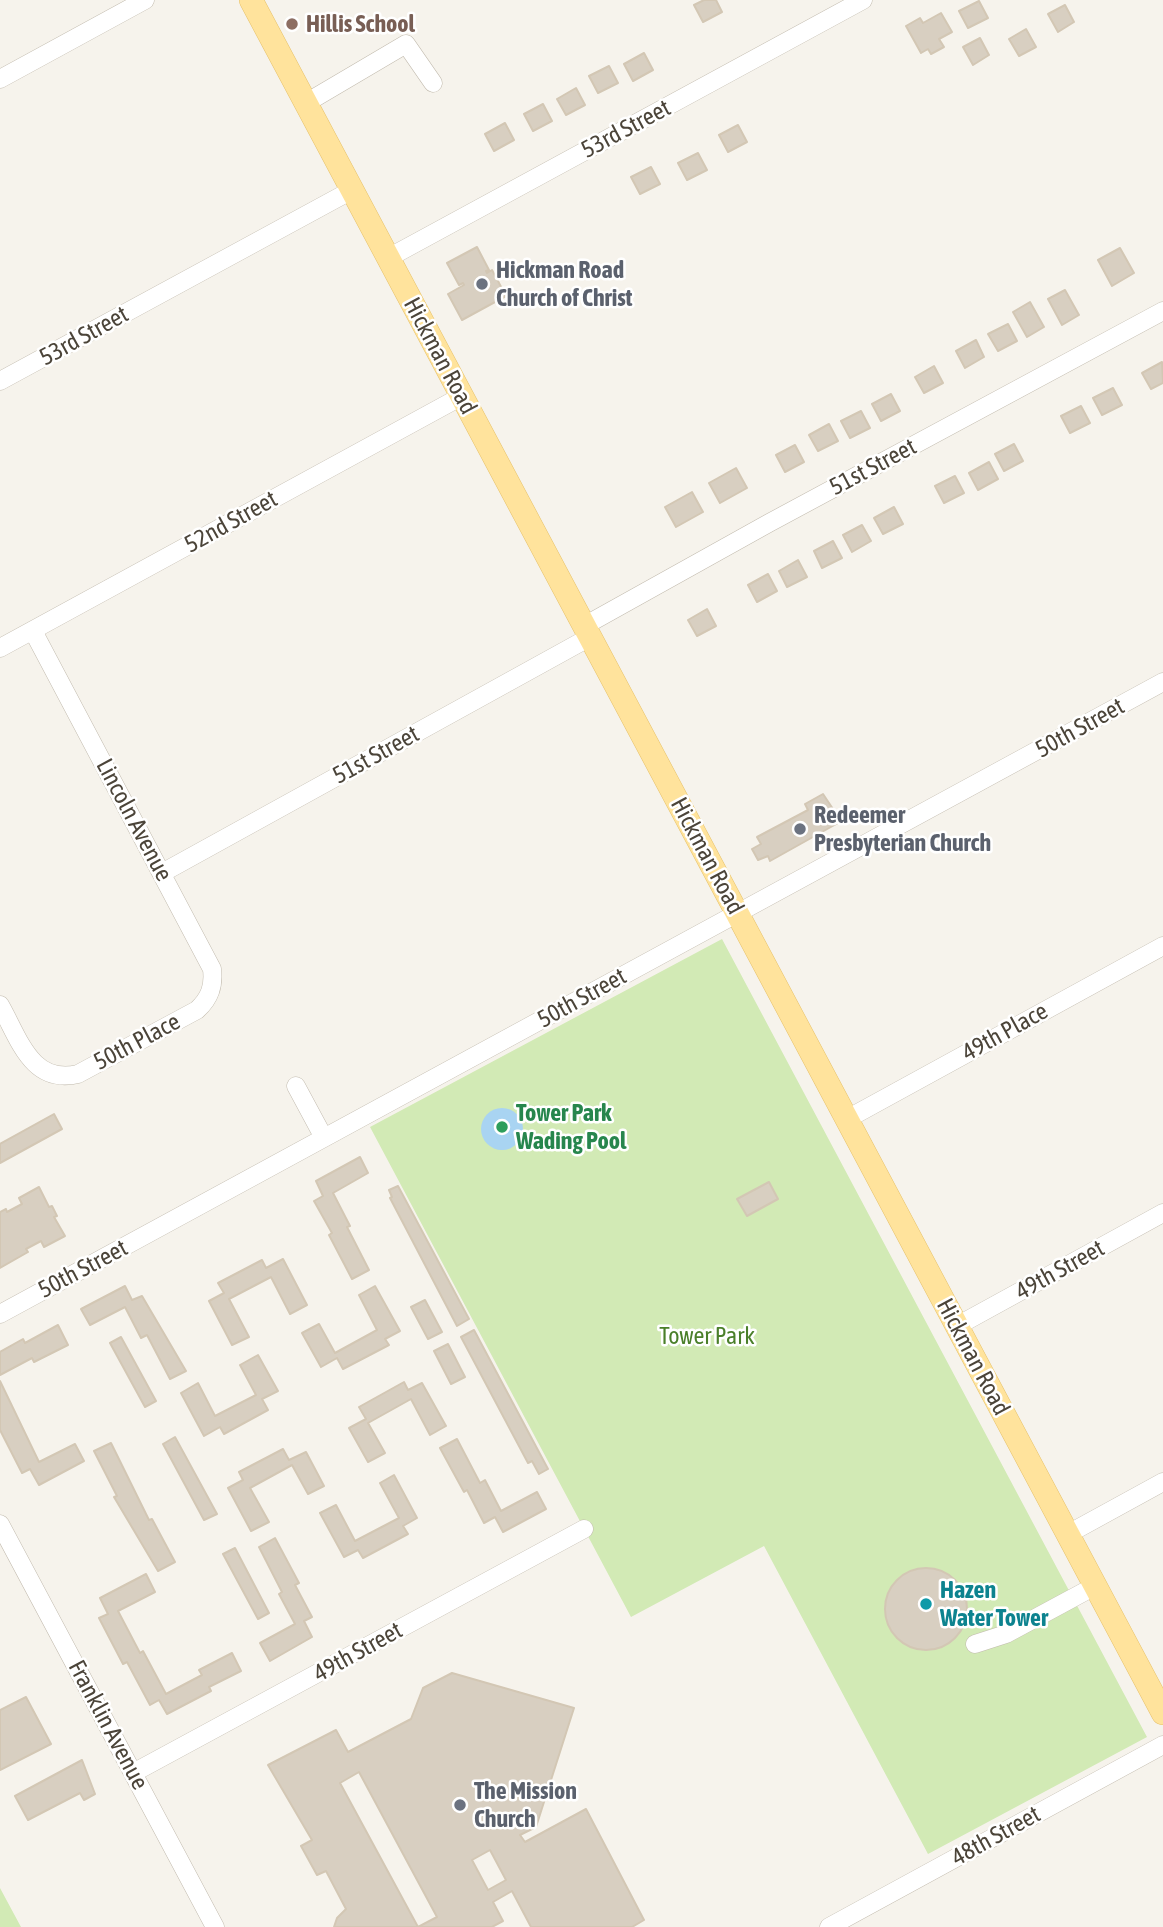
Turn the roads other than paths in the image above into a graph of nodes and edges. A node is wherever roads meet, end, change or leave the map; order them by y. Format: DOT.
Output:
graph roads {
  1 [pos="145,0"];
  2 [pos="251,0"];
  3 [pos="863,0"];
  4 [pos="0,79"];
  5 [pos="433,83"];
  6 [pos="306,103"];
  7 [pos="352,190"];
  8 [pos="388,258"];
  9 [pos="1163,310"];
  10 [pos="0,382"];
  11 [pos="462,396"];
  12 [pos="33,631"];
  13 [pos="587,632"];
  14 [pos="0,648"];
  15 [pos="1163,682"];
  16 [pos="162,873"];
  17 [pos="737,914"];
  18 [pos="1163,946"];
  19 [pos="0,1005"];
  20 [pos="197,1010"];
  21 [pos="296,1086"];
  22 [pos="846,1119"];
  23 [pos="324,1138"];
  24 [pos="1163,1213"];
  25 [pos="0,1314"];
  26 [pos="957,1326"];
  27 [pos="1163,1482"];
  28 [pos="0,1524"];
  29 [pos="584,1529"];
  30 [pos="1068,1534"];
  31 [pos="1095,1586"];
  32 [pos="975,1644"];
  33 [pos="1163,1713"];
  34 [pos="1163,1745"];
  35 [pos="133,1773"];
  36 [pos="215,1927"];
  37 [pos="829,1927"];
  1 -- 4 [label="street"];
  2 -- 6 [label="main road, Hickman Road"];
  3 -- 8 [label="street, 53rd Street"];
  5 -- 6 [label="street"];
  6 -- 7 [label="main road, Hickman Road"];
  7 -- 8 [label="main road, Hickman Road"];
  7 -- 10 [label="street, 53rd Street"];
  8 -- 11 [label="main road, Hickman Road"];
  9 -- 13 [label="street, 51st Street"];
  11 -- 12 [label="street, 52nd Street"];
  11 -- 13 [label="main road, Hickman Road"];
  12 -- 14 [label="street, 52nd Street"];
  12 -- 16 [label="street, Lincoln Avenue"];
  13 -- 16 [label="street, 51st Street"];
  13 -- 17 [label="main road, Hickman Road"];
  15 -- 17 [label="street, 50th Street"];
  16 -- 20 [label="street, Lincoln Avenue"];
  17 -- 22 [label="main road, Hickman Road"];
  17 -- 23 [label="street, 50th Street"];
  18 -- 22 [label="street, 49th Place"];
  19 -- 20 [label="street, 50th Place"];
  21 -- 23 [label="street"];
  22 -- 26 [label="main road, Hickman Road"];
  23 -- 25 [label="street, 50th Street"];
  24 -- 26 [label="street, 49th Street"];
  26 -- 30 [label="main road, Hickman Road"];
  27 -- 30 [label="street"];
  28 -- 35 [label="street, Franklin Avenue"];
  29 -- 35 [label="street, 49th Street"];
  30 -- 31 [label="main road, Hickman Road"];
  31 -- 32 [label="street"];
  31 -- 33 [label="main road, Hickman Road"];
  34 -- 37 [label="street, 48th Street"];
  35 -- 36 [label="street, Franklin Avenue"];
}
